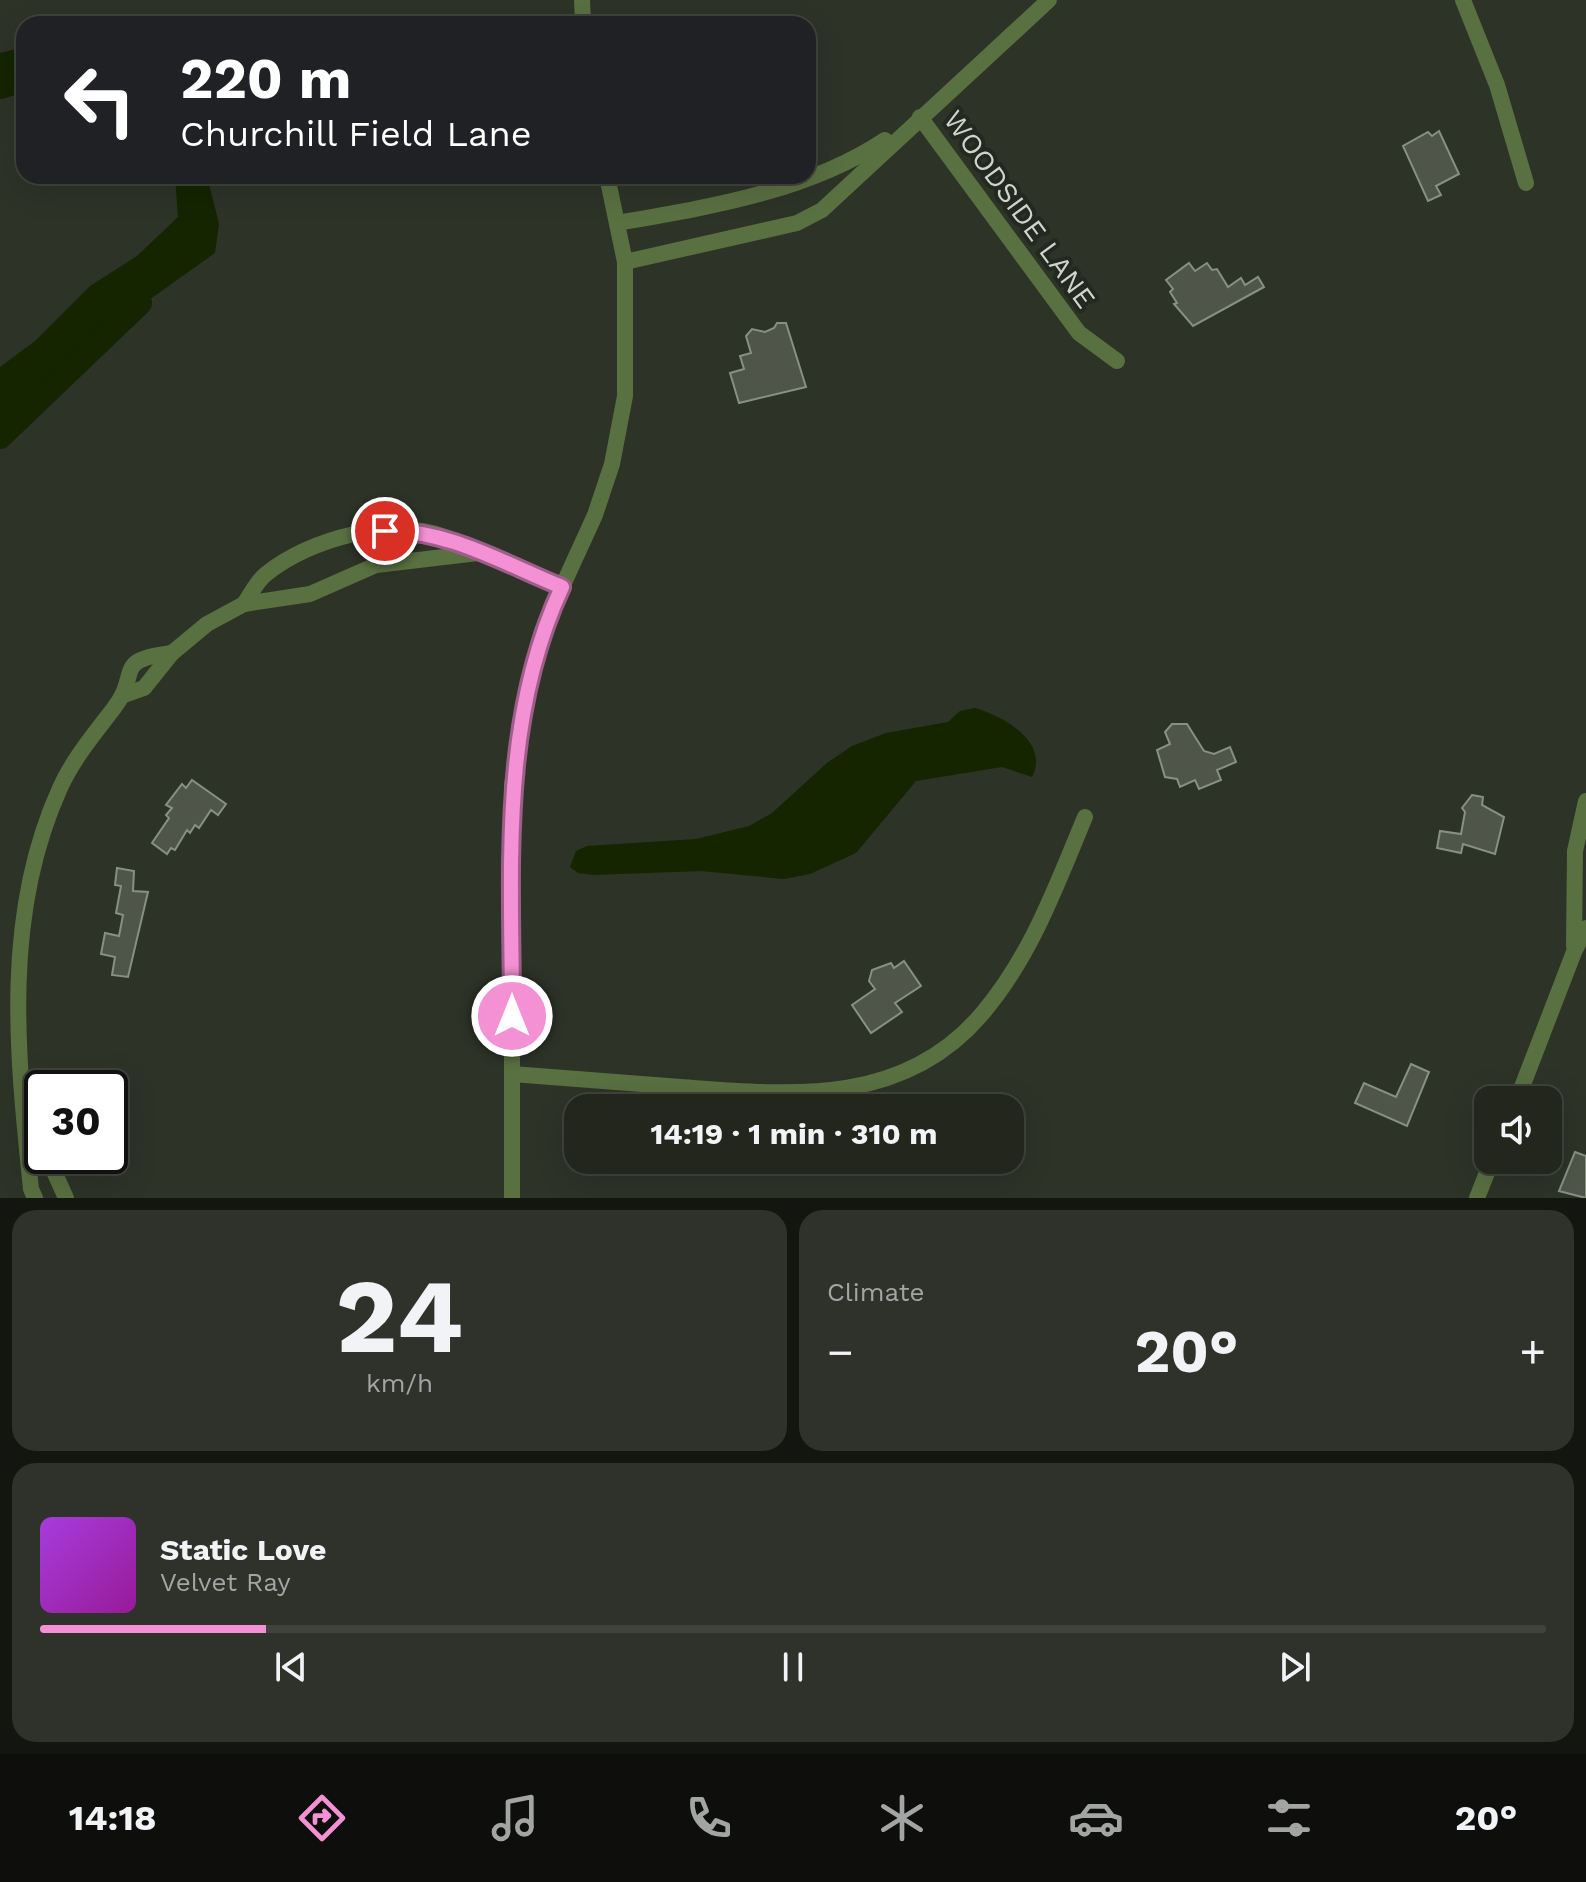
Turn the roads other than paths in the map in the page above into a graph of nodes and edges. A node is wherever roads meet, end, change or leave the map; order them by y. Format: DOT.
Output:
graph roads {
  1 [pos="1049,0"];
  2 [pos="1463,0"];
  3 [pos="920,117"];
  4 [pos="816,176"];
  5 [pos="1526,183"];
  6 [pos="609,184"];
  7 [pos="791,184"];
  8 [pos="617,223"];
  9 [pos="625,262"];
  10 [pos="1117,361"];
  11 [pos="478,553"];
  12 [pos="562,587"];
  13 [pos="244,604"];
  14 [pos="172,653"];
  15 [pos="124,695"];
  16 [pos="1586,801"];
  17 [pos="1085,817"];
  18 [pos="1586,928"];
  19 [pos="1574,952"];
  20 [pos="512,1074"];
  21 [pos="1522,1086"];
  22 [pos="23,1109"];
  23 [pos="55,1174"];
  24 [pos="1486,1174"];
  25 [pos="35,1198"];
  26 [pos="66,1198"];
  27 [pos="512,1198"];
  28 [pos="1477,1198"];
  1 -- 3 [label="street"];
  2 -- 5 [label="street"];
  3 -- 4 [label="street"];
  3 -- 9 [label="street"];
  3 -- 10 [label="street, WOODSIDE LANE"];
  6 -- 8 [label="street"];
  7 -- 8 [label="street"];
  8 -- 9 [label="street"];
  9 -- 12 [label="street"];
  11 -- 12 [label="street"];
  11 -- 13 [label="street"];
  11 -- 13 [label="street"];
  12 -- 20 [label="street"];
  13 -- 14 [label="street"];
  14 -- 15 [label="street"];
  14 -- 15 [label="street"];
  15 -- 22 [label="street"];
  16 -- 19 [label="street"];
  17 -- 20 [label="street"];
  18 -- 19 [label="street"];
  19 -- 21 [label="street"];
  20 -- 27 [label="street"];
  22 -- 25 [label="street"];
  23 -- 26 [label="street"];
  24 -- 28 [label="street"];
}
